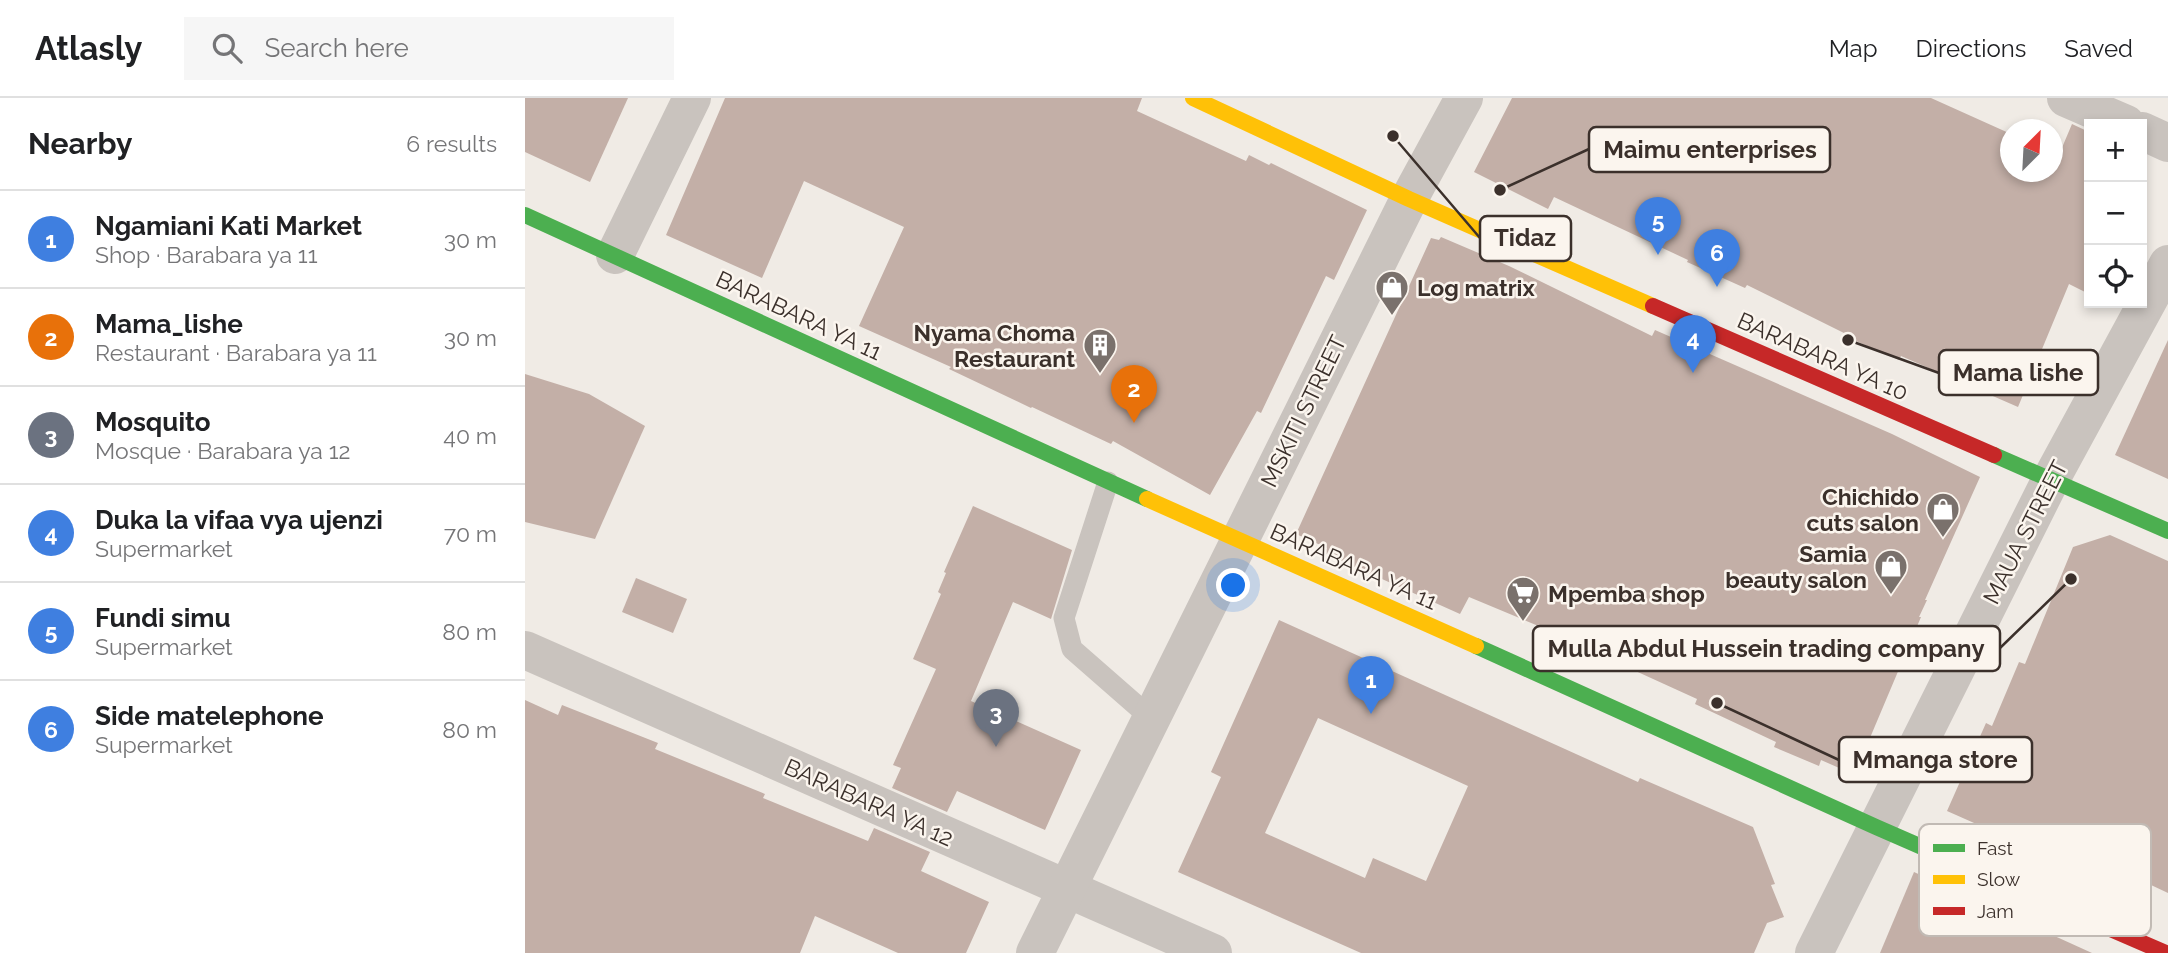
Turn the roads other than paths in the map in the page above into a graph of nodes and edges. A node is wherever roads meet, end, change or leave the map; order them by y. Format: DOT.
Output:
graph roads {
  1 [pos="692,98"];
  2 [pos="1193,98"];
  3 [pos="1464,98"];
  4 [pos="2066,98"];
  5 [pos="2114,119"];
  6 [pos="2147,133"];
  7 [pos="2168,143"];
  8 [pos="1409,199"];
  9 [pos="525,215"];
  10 [pos="615,255"];
  11 [pos="2168,264"];
  12 [pos="2050,481"];
  13 [pos="1108,482"];
  14 [pos="2168,531"];
  15 [pos="1240,539"];
  16 [pos="525,650"];
  17 [pos="1152,719"];
  18 [pos="1876,827"];
  19 [pos="1919,846"];
  20 [pos="1066,889"];
  21 [pos="2128,936"];
  22 [pos="1035,953"];
  23 [pos="1213,953"];
  24 [pos="1814,953"];
  25 [pos="2167,953"];
  1 -- 10 [label="street"];
  2 -- 8 [label="street, BARABARA YA 10"];
  3 -- 8 [label="street, MSKITI STREET"];
  4 -- 5 [label="street"];
  6 -- 7 [label="street"];
  8 -- 12 [label="street, BARABARA YA 10"];
  8 -- 15 [label="street, MSKITI STREET"];
  9 -- 10 [label="street, BARABARA YA 11"];
  10 -- 13 [label="street, BARABARA YA 11"];
  11 -- 12 [label="street, MAUA STREET"];
  12 -- 14 [label="street, BARABARA YA 10"];
  12 -- 18 [label="street, MAUA STREET"];
  13 -- 15 [label="street, BARABARA YA 11"];
  13 -- 17 [label="lane"];
  15 -- 17 [label="street, MSKITI STREET"];
  15 -- 18 [label="street, BARABARA YA 11"];
  16 -- 20 [label="street, BARABARA YA 12"];
  17 -- 20 [label="street, MSKITI STREET"];
  18 -- 19 [label="street, BARABARA YA 11"];
  18 -- 24 [label="street, MAUA STREET"];
  20 -- 22 [label="street, MSKITI STREET"];
  20 -- 23 [label="street, BARABARA YA 12"];
  21 -- 25 [label="street, BARABARA YA 11"];
}
